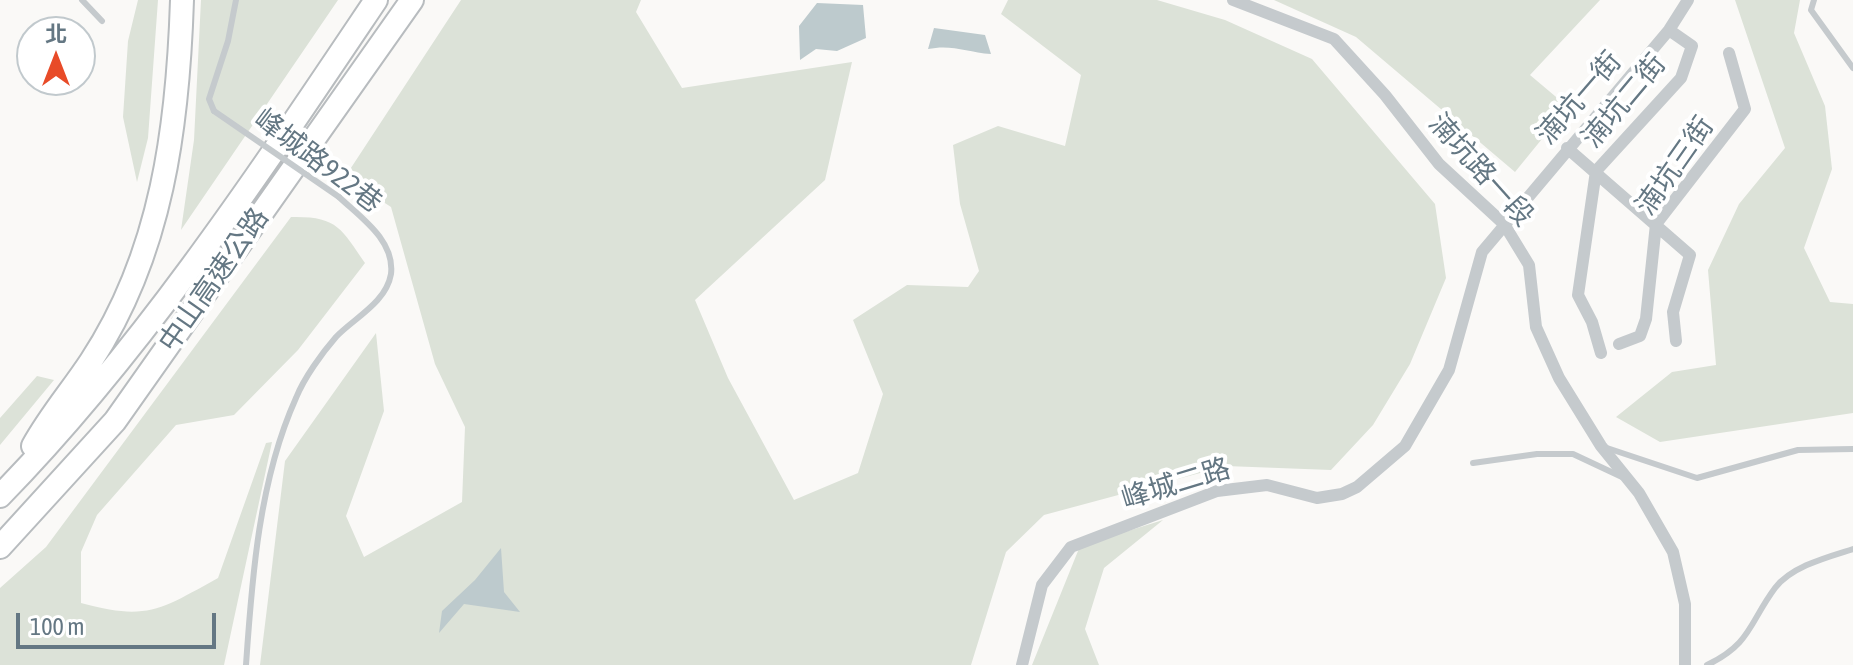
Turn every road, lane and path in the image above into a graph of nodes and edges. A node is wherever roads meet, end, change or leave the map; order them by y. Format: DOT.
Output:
graph roads {
  1 [pos="82,0"];
  2 [pos="182,0"];
  3 [pos="236,0"];
  4 [pos="376,0"];
  5 [pos="412,0"];
  6 [pos="422,0"];
  7 [pos="1233,0"];
  8 [pos="1688,0"];
  9 [pos="1814,0"];
  10 [pos="102,21"];
  11 [pos="1669,30"];
  12 [pos="1729,53"];
  13 [pos="370,64"];
  14 [pos="1853,68"];
  15 [pos="1567,148"];
  16 [pos="1596,171"];
  17 [pos="1504,224"];
  18 [pos="1656,224"];
  19 [pos="1676,341"];
  20 [pos="1619,344"];
  21 [pos="1601,353"];
  22 [pos="1601,446"];
  23 [pos="1853,449"];
  24 [pos="1473,463"];
  25 [pos="1629,481"];
  26 [pos="6,489"];
  27 [pos="0,547"];
  28 [pos="1853,549"];
  29 [pos="246,665"];
  30 [pos="1022,665"];
  31 [pos="1685,665"];
  32 [pos="1707,665"];
  1 -- 10 [label="lane"];
  2 -- 26 [label="highway"];
  3 -- 29 [label="lane, 峰城路922巷, bridge"];
  4 -- 26 [label="highway, 中山高速公路"];
  5 -- 13 [label="highway, 中山高速公路"];
  6 -- 13 [label="highway"];
  7 -- 17 [label="street, 湳坑路一段"];
  8 -- 11 [label="street, 湳坑一街"];
  9 -- 14 [label="lane"];
  11 -- 15 [label="street, 湳坑一街"];
  11 -- 16 [label="street, 湳坑二街"];
  12 -- 18 [label="street, 湳坑三街"];
  13 -- 27 [label="highway, 中山高速公路"];
  15 -- 16 [label="street"];
  15 -- 17 [label="street, 湳坑一街"];
  16 -- 18 [label="street"];
  16 -- 21 [label="street, 湳坑二街"];
  17 -- 22 [label="street, 湳坑路一段"];
  17 -- 30 [label="street, 峰城二路"];
  18 -- 19 [label="street"];
  18 -- 20 [label="street, 湳坑三街"];
  22 -- 23 [label="lane"];
  22 -- 25 [label="street, 湳坑路一段"];
  24 -- 25 [label="lane"];
  25 -- 31 [label="street, 湳坑路一段"];
  28 -- 32 [label="lane"];
}
